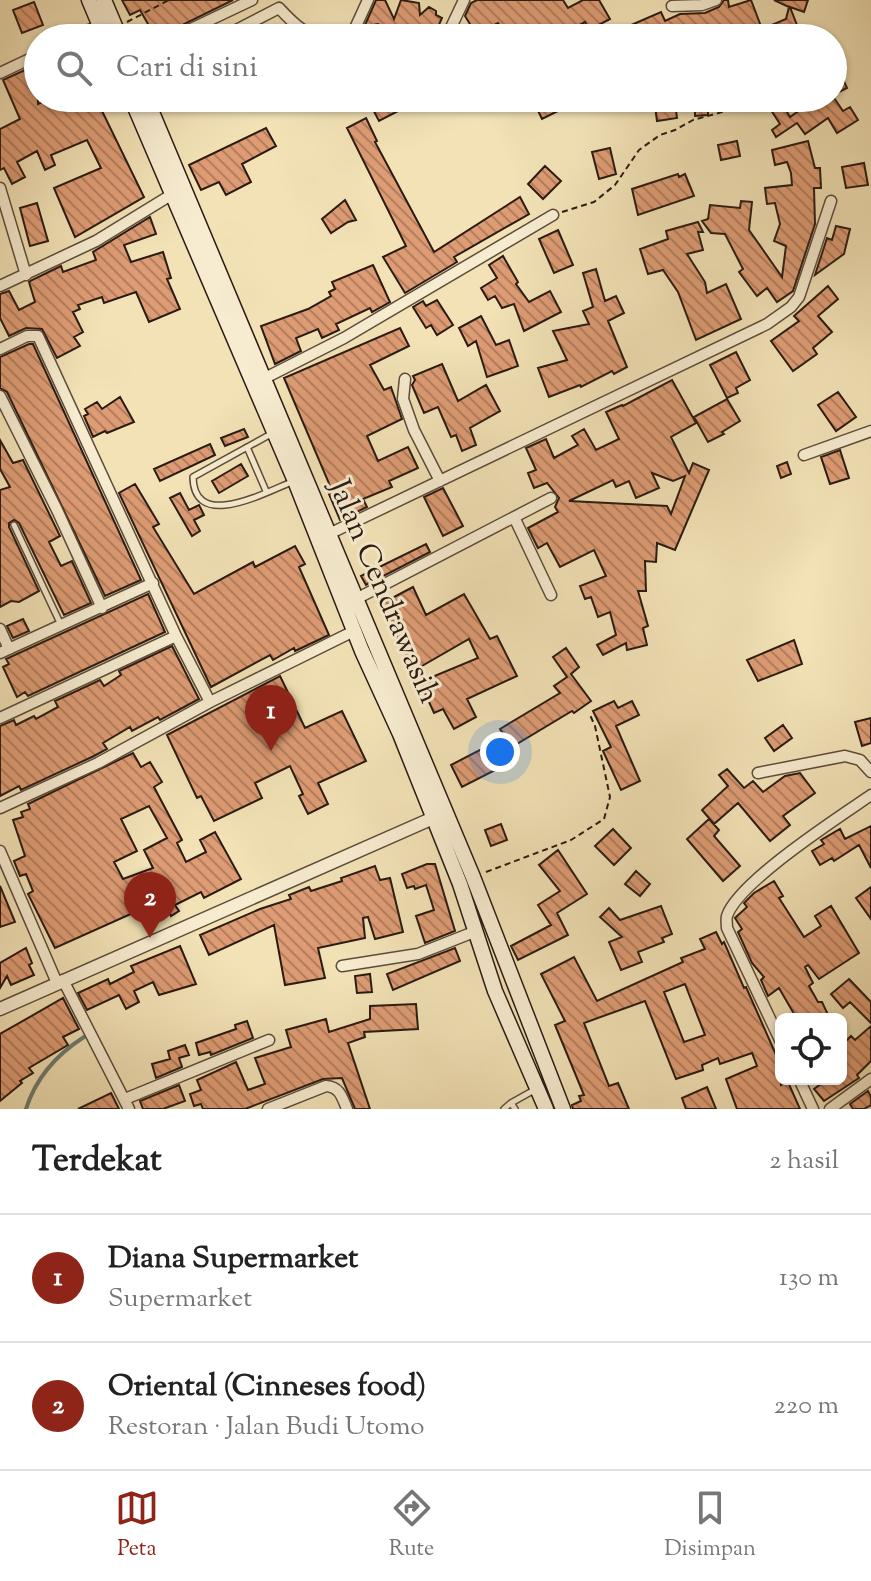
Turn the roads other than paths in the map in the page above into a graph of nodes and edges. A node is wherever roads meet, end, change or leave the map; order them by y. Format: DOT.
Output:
graph roads {
  1 [pos="89,0"];
  2 [pos="104,0"];
  3 [pos="252,0"];
  4 [pos="368,0"];
  5 [pos="464,0"];
  6 [pos="716,0"];
  7 [pos="279,4"];
  8 [pos="672,6"];
  9 [pos="105,24"];
  10 [pos="108,24"];
  11 [pos="201,24"];
  12 [pos="245,24"];
  13 [pos="294,24"];
  14 [pos="359,24"];
  15 [pos="453,24"];
  16 [pos="24,62"];
  17 [pos="0,73"];
  18 [pos="137,112"];
  19 [pos="152,112"];
  20 [pos="0,188"];
  21 [pos="171,195"];
  22 [pos="831,201"];
  23 [pos="553,215"];
  24 [pos="26,275"];
  25 [pos="0,286"];
  26 [pos="0,349"];
  27 [pos="265,378"];
  28 [pos="405,379"];
  29 [pos="0,396"];
  30 [pos="280,430"];
  31 [pos="871,431"];
  32 [pos="247,447"];
  33 [pos="804,455"];
  34 [pos="295,481"];
  35 [pos="440,481"];
  36 [pos="266,491"];
  37 [pos="551,498"];
  38 [pos="514,517"];
  39 [pos="14,525"];
  40 [pos="331,533"];
  41 [pos="153,583"];
  42 [pos="551,595"];
  43 [pos="358,598"];
  44 [pos="102,608"];
  45 [pos="62,626"];
  46 [pos="0,629"];
  47 [pos="354,631"];
  48 [pos="176,636"];
  49 [pos="4,651"];
  50 [pos="210,702"];
  51 [pos="0,718"];
  52 [pos="871,772"];
  53 [pos="758,773"];
  54 [pos="871,795"];
  55 [pos="0,808"];
  56 [pos="439,815"];
  57 [pos="0,851"];
  58 [pos="474,932"];
  59 [pos="342,966"];
  60 [pos="60,982"];
  61 [pos="0,1009"];
  62 [pos="775,1029"];
  63 [pos="269,1040"];
  64 [pos="870,1082"];
  65 [pos="802,1085"];
  66 [pos="538,1089"];
  67 [pos="127,1104"];
  68 [pos="513,1106"];
  69 [pos="268,1109"];
  70 [pos="347,1109"];
  71 [pos="504,1109"];
  72 [pos="546,1109"];
  73 [pos="563,1109"];
  74 [pos="813,1109"];
  75 [pos="830,1109"];
  1 -- 9 [label="main road"];
  2 -- 10 [label="main road"];
  3 -- 11 [label="street"];
  4 -- 14 [label="street"];
  5 -- 15 [label="street"];
  6 -- 8 [label="street"];
  7 -- 12 [label="street"];
  7 -- 13 [label="street"];
  16 -- 17 [label="street"];
  18 -- 21 [label="main road, Jalan Cendrawasih"];
  19 -- 27 [label="main road, Jalan Cendrawasih"];
  20 -- 24 [label="street"];
  21 -- 24 [label="street"];
  21 -- 30 [label="main road, Jalan Cendrawasih"];
  22 -- 35 [label="street"];
  23 -- 27 [label="street"];
  24 -- 25 [label="street"];
  26 -- 41 [label="street"];
  27 -- 30 [label="main road, Jalan Cendrawasih"];
  28 -- 35 [label="street"];
  29 -- 44 [label="street"];
  30 -- 32 [label="lane"];
  30 -- 34 [label="main road, Jalan Cendrawasih"];
  30 -- 40 [label="main road, Jalan Cendrawasih"];
  31 -- 33 [label="street"];
  32 -- 36 [label="lane"];
  32 -- 36 [label="lane"];
  34 -- 36 [label="lane"];
  34 -- 47 [label="main road, Jalan Cendrawasih"];
  35 -- 40 [label="street"];
  37 -- 38 [label="street"];
  38 -- 42 [label="street"];
  38 -- 43 [label="street"];
  39 -- 45 [label="lane"];
  40 -- 43 [label="main road, Jalan Cendrawasih"];
  41 -- 44 [label="street"];
  41 -- 48 [label="street"];
  43 -- 56 [label="main road, Jalan Cendrawasih"];
  44 -- 45 [label="street"];
  45 -- 49 [label="street"];
  46 -- 49 [label="street"];
  47 -- 50 [label="street"];
  47 -- 56 [label="main road, Jalan Cendrawasih"];
  48 -- 50 [label="street"];
  48 -- 51 [label="street"];
  50 -- 55 [label="street"];
  52 -- 53 [label="street"];
  54 -- 62 [label="street"];
  56 -- 58 [label="main road, Jalan Cendrawasih"];
  56 -- 60 [label="street"];
  56 -- 73 [label="main road, Jalan Cendrawasih"];
  57 -- 60 [label="street"];
  58 -- 59 [label="street"];
  58 -- 66 [label="main road, Jalan Cendrawasih"];
  60 -- 61 [label="street"];
  60 -- 67 [label="street"];
  63 -- 67 [label="street"];
  64 -- 75 [label="street"];
  65 -- 74 [label="street"];
  66 -- 68 [label="lane"];
  66 -- 72 [label="main road, Jalan Cendrawasih"];
  68 -- 71 [label="lane"];
  69 -- 70 [label="street"];
}
